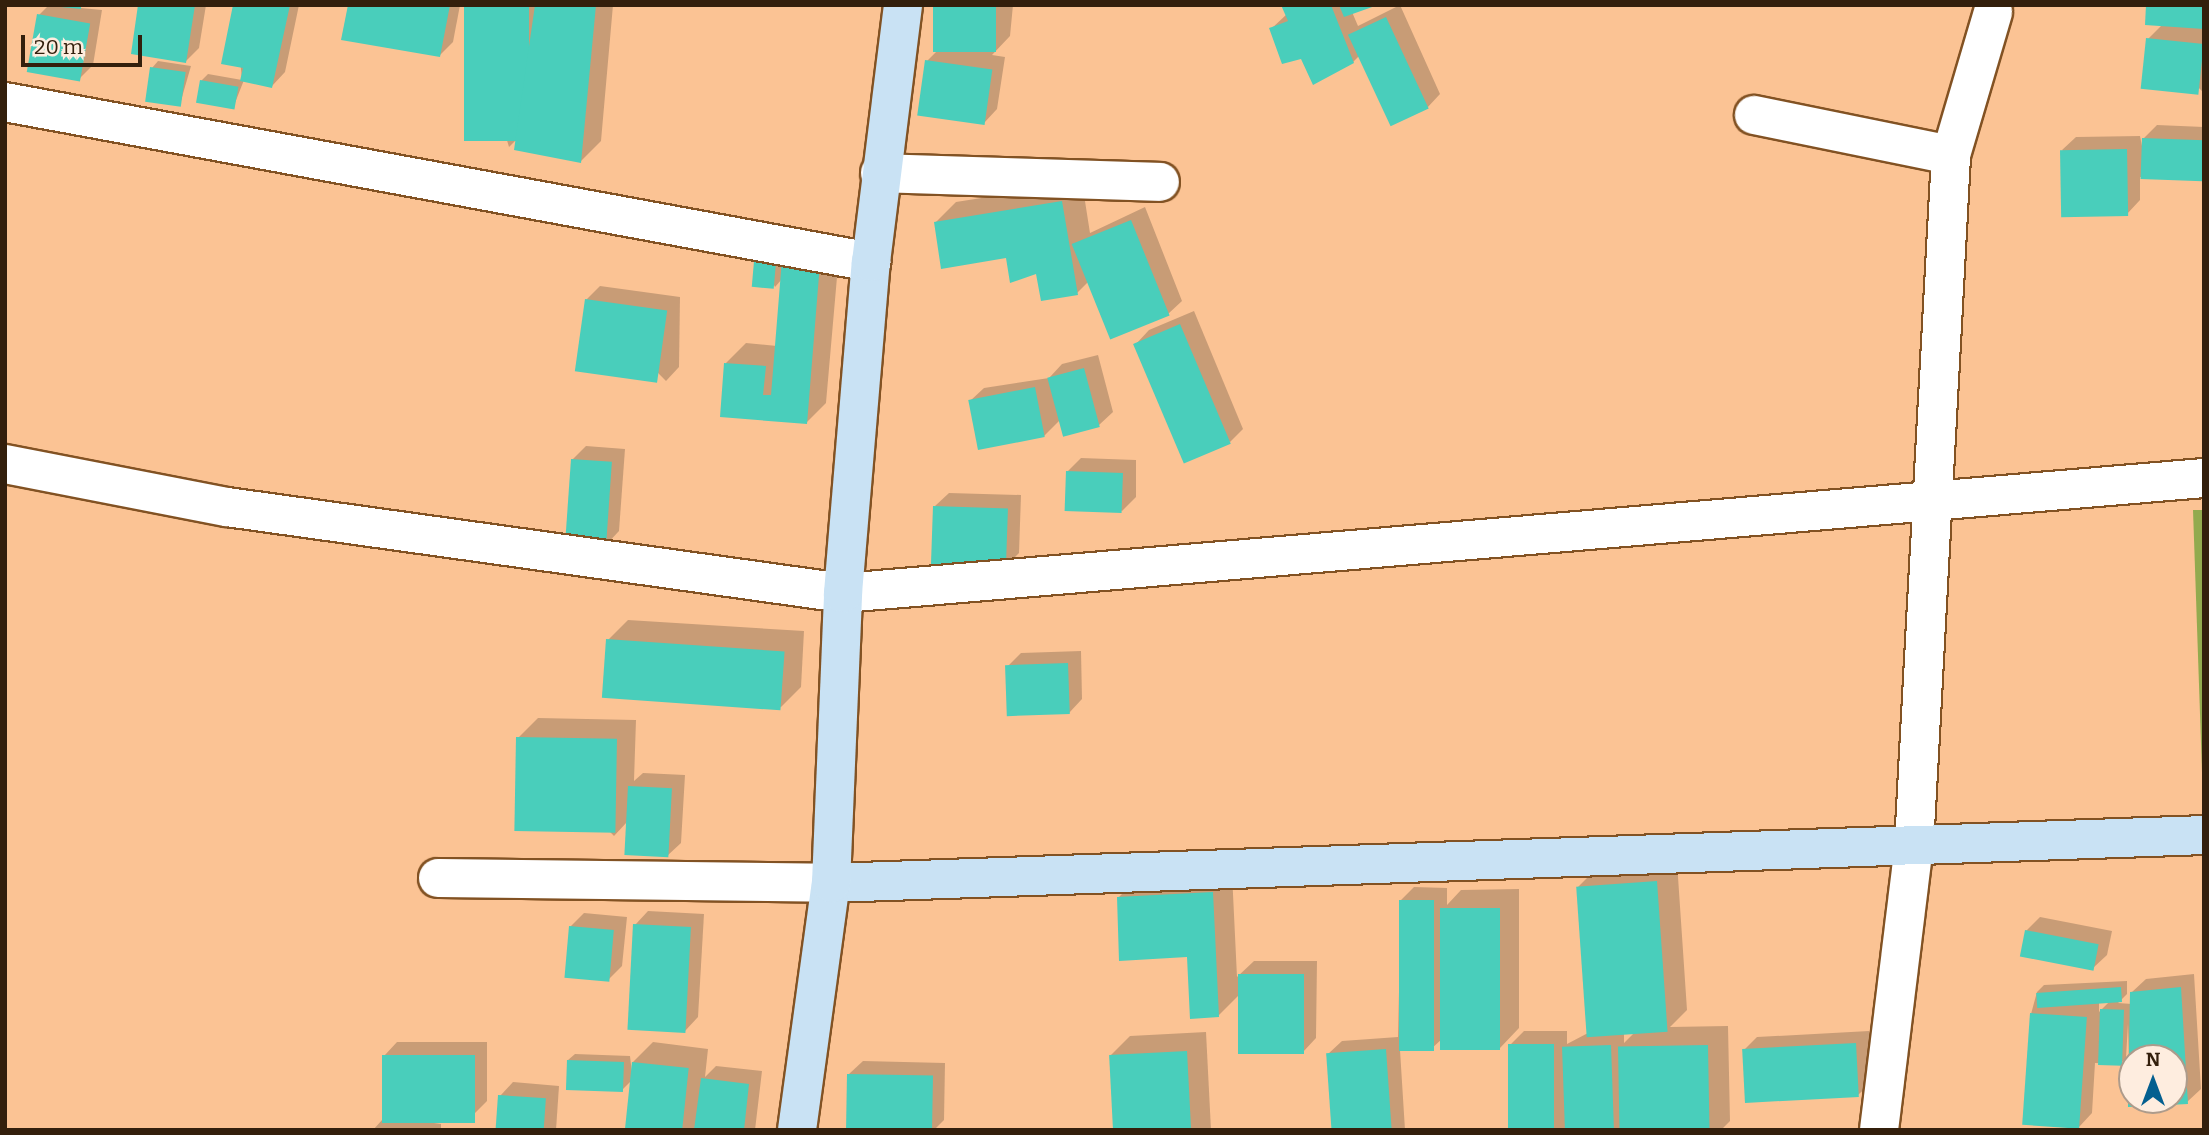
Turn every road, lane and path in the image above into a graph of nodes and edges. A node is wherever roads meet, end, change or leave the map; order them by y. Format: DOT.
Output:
graph roads {
  1 [pos="903,5"];
  2 [pos="1993,12"];
  3 [pos="5,102"];
  4 [pos="1754,115"];
  5 [pos="1951,155"];
  6 [pos="880,173"];
  7 [pos="1160,182"];
  8 [pos="871,262"];
  9 [pos="5,464"];
  10 [pos="2204,478"];
  11 [pos="1933,498"];
  12 [pos="843,593"];
  13 [pos="2204,835"];
  14 [pos="1914,846"];
  15 [pos="438,878"];
  16 [pos="831,883"];
  17 [pos="797,1130"];
  18 [pos="1880,1130"];
  1 -- 6 [label="street"];
  2 -- 5 [label="street"];
  3 -- 8 [label="street"];
  4 -- 5 [label="street"];
  5 -- 11 [label="street"];
  6 -- 7 [label="street"];
  6 -- 8 [label="street"];
  8 -- 12 [label="street"];
  9 -- 12 [label="street"];
  10 -- 11 [label="street"];
  11 -- 12 [label="street"];
  11 -- 14 [label="street"];
  12 -- 16 [label="street"];
  13 -- 14 [label="street"];
  14 -- 16 [label="street"];
  14 -- 18 [label="street"];
  15 -- 16 [label="street"];
  16 -- 17 [label="street"];
}
